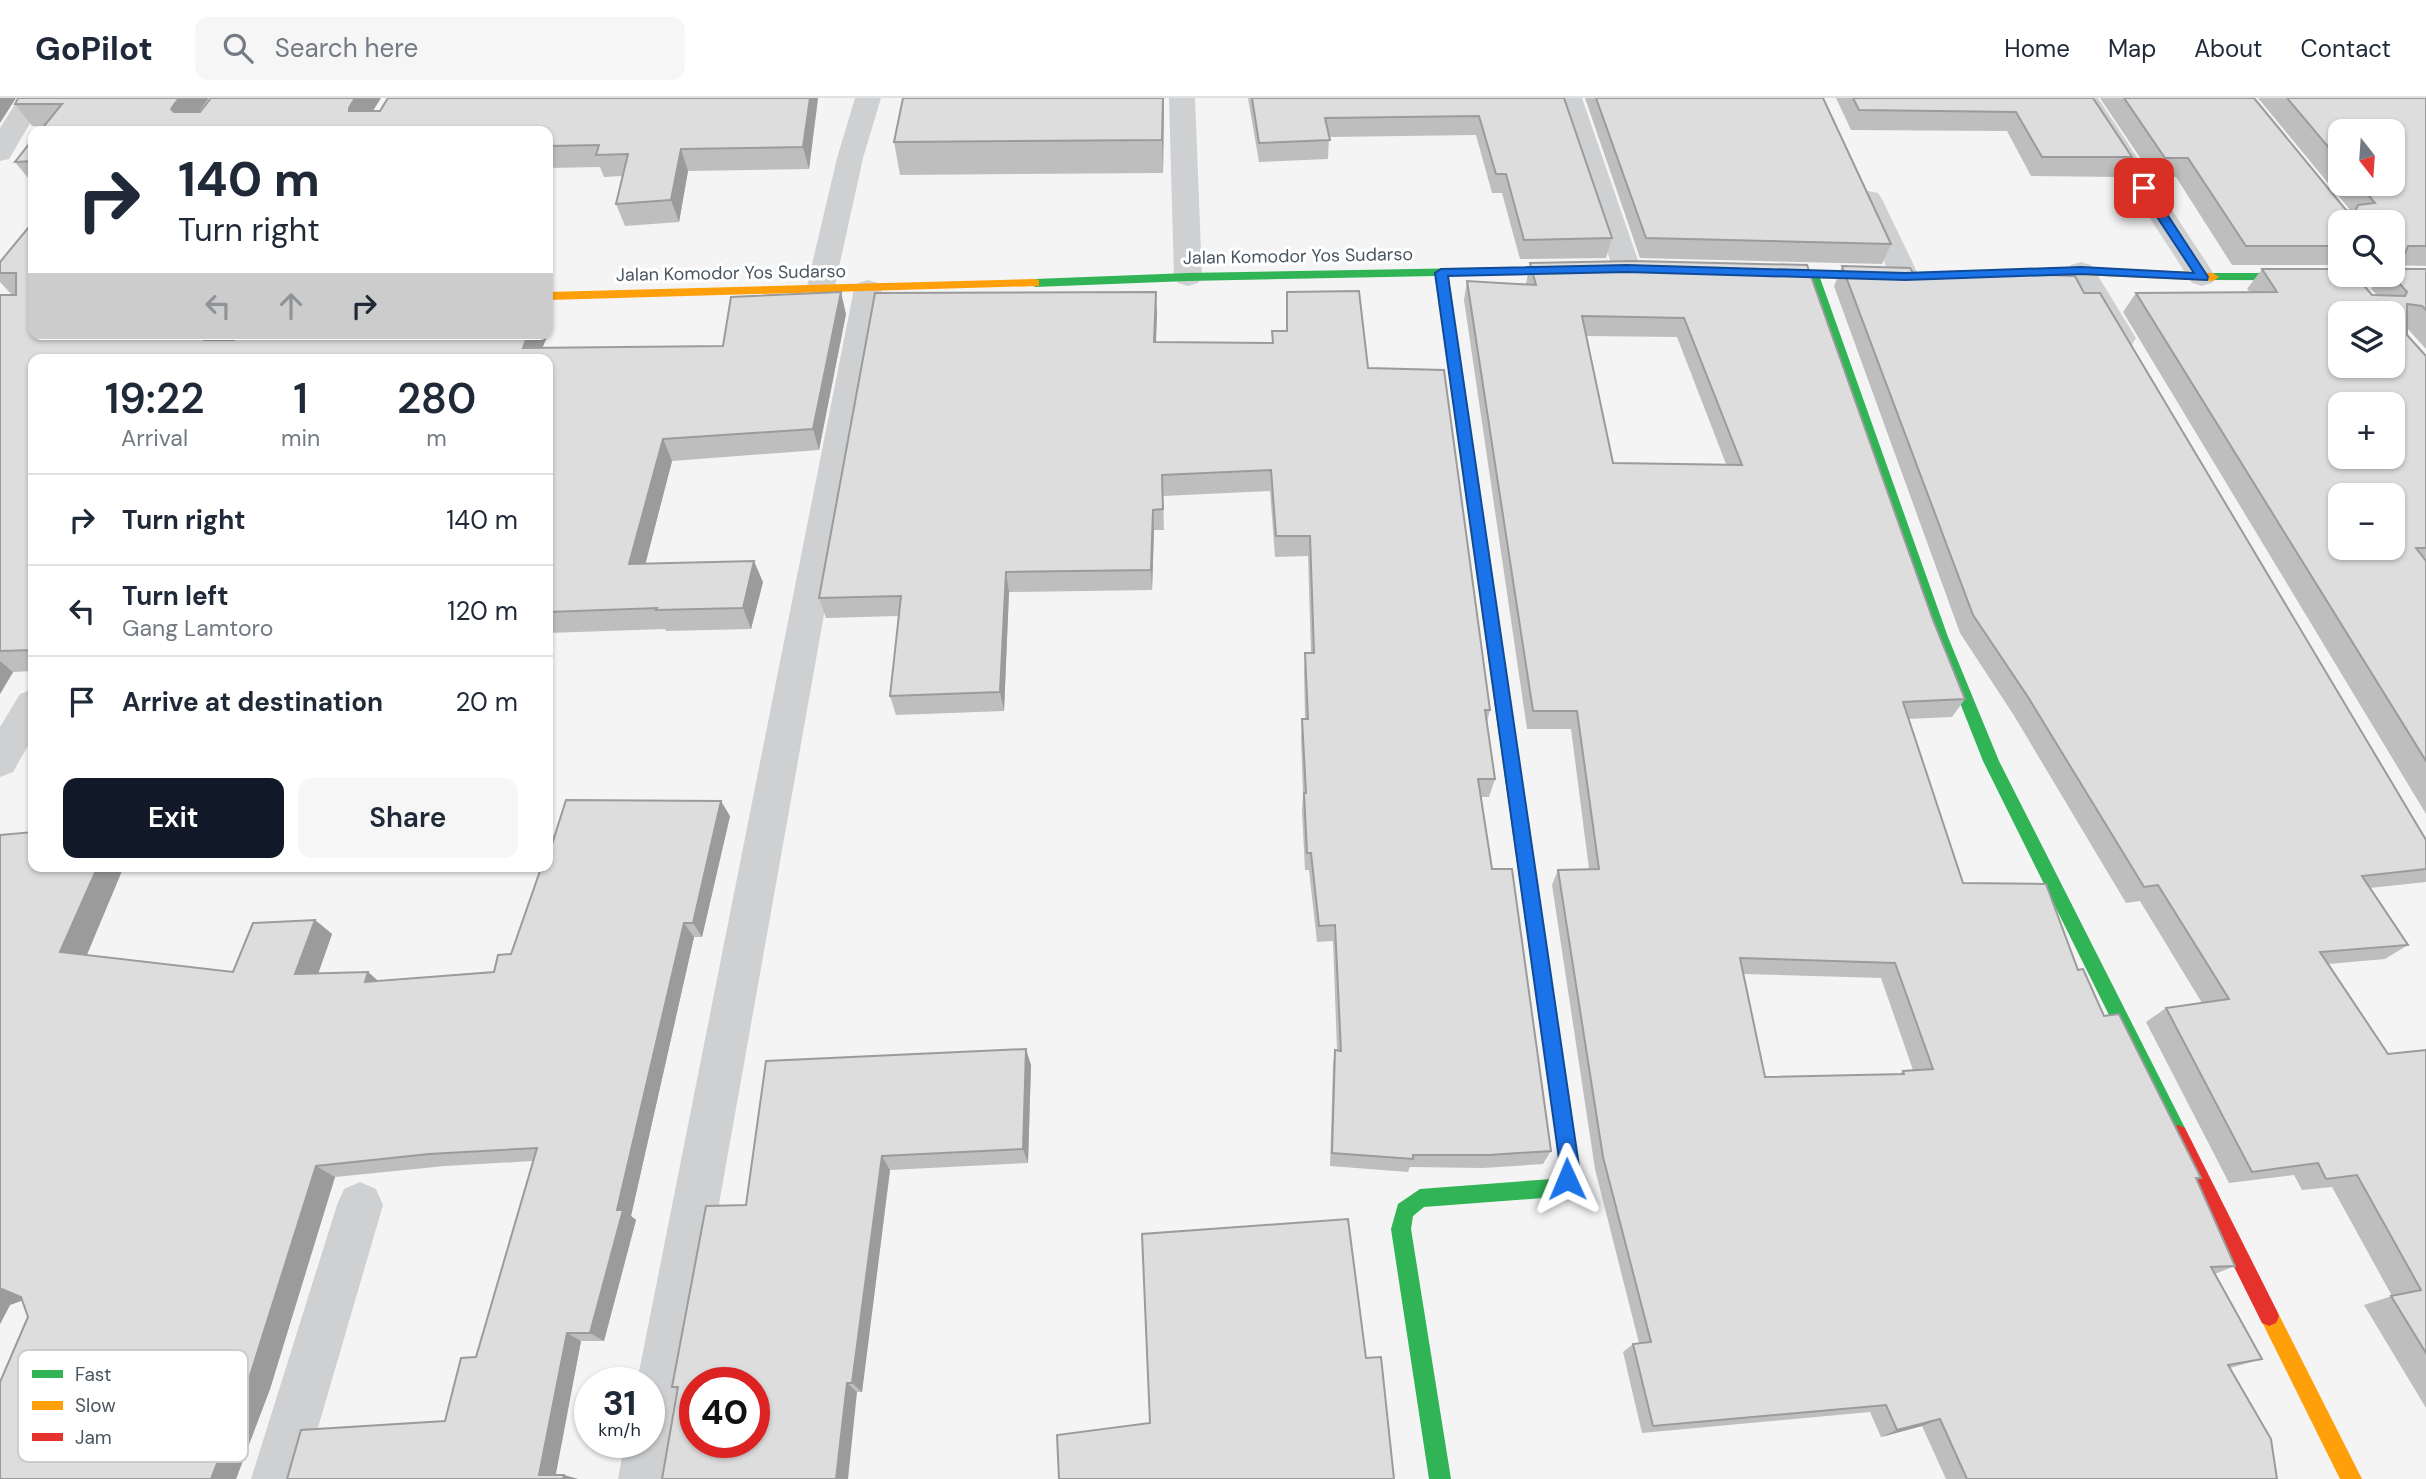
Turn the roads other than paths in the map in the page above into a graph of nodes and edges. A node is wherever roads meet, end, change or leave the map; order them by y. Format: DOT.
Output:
graph roads {
  1 [pos="32,98"];
  2 [pos="868,98"];
  3 [pos="1182,98"];
  4 [pos="1569,98"];
  5 [pos="2085,98"];
  6 [pos="0,153"];
  7 [pos="1860,181"];
  8 [pos="1620,269"];
  9 [pos="2081,271"];
  10 [pos="1441,273"];
  11 [pos="1746,273"];
  12 [pos="1813,275"];
  13 [pos="1188,276"];
  14 [pos="1919,276"];
  15 [pos="2405,276"];
  16 [pos="2202,277"];
  17 [pos="2426,277"];
  18 [pos="2328,278"];
  19 [pos="2351,287"];
  20 [pos="868,289"];
  21 [pos="820,290"];
  22 [pos="553,296"];
  23 [pos="2363,301"];
  24 [pos="2137,366"];
  25 [pos="28,713"];
  26 [pos="0,761"];
  27 [pos="360,1205"];
  28 [pos="277,1479"];
  29 [pos="645,1479"];
  30 [pos="1440,1479"];
  31 [pos="2351,1479"];
  1 -- 6 [label="street"];
  2 -- 21 [label="street"];
  3 -- 13 [label="street"];
  4 -- 8 [label="street"];
  5 -- 16 [label="street"];
  7 -- 14 [label="street"];
  8 -- 10 [label="street, Jalan Komodor Yos Sudarso"];
  9 -- 14 [label="street"];
  9 -- 16 [label="street"];
  9 -- 24 [label="street"];
  10 -- 13 [label="street, Jalan Komodor Yos Sudarso"];
  10 -- 30 [label="street"];
  11 -- 12 [label="street"];
  12 -- 14 [label="street"];
  12 -- 31 [label="street"];
  13 -- 20 [label="street, Jalan Komodor Yos Sudarso"];
  15 -- 17 [label="street"];
  16 -- 18 [label="street"];
  19 -- 23 [label="street"];
  20 -- 21 [label="street, Jalan Komodor Yos Sudarso"];
  20 -- 29 [label="street"];
  21 -- 22 [label="street, Jalan Komodor Yos Sudarso"];
  25 -- 26 [label="street"];
  27 -- 28 [label="street"];
}
